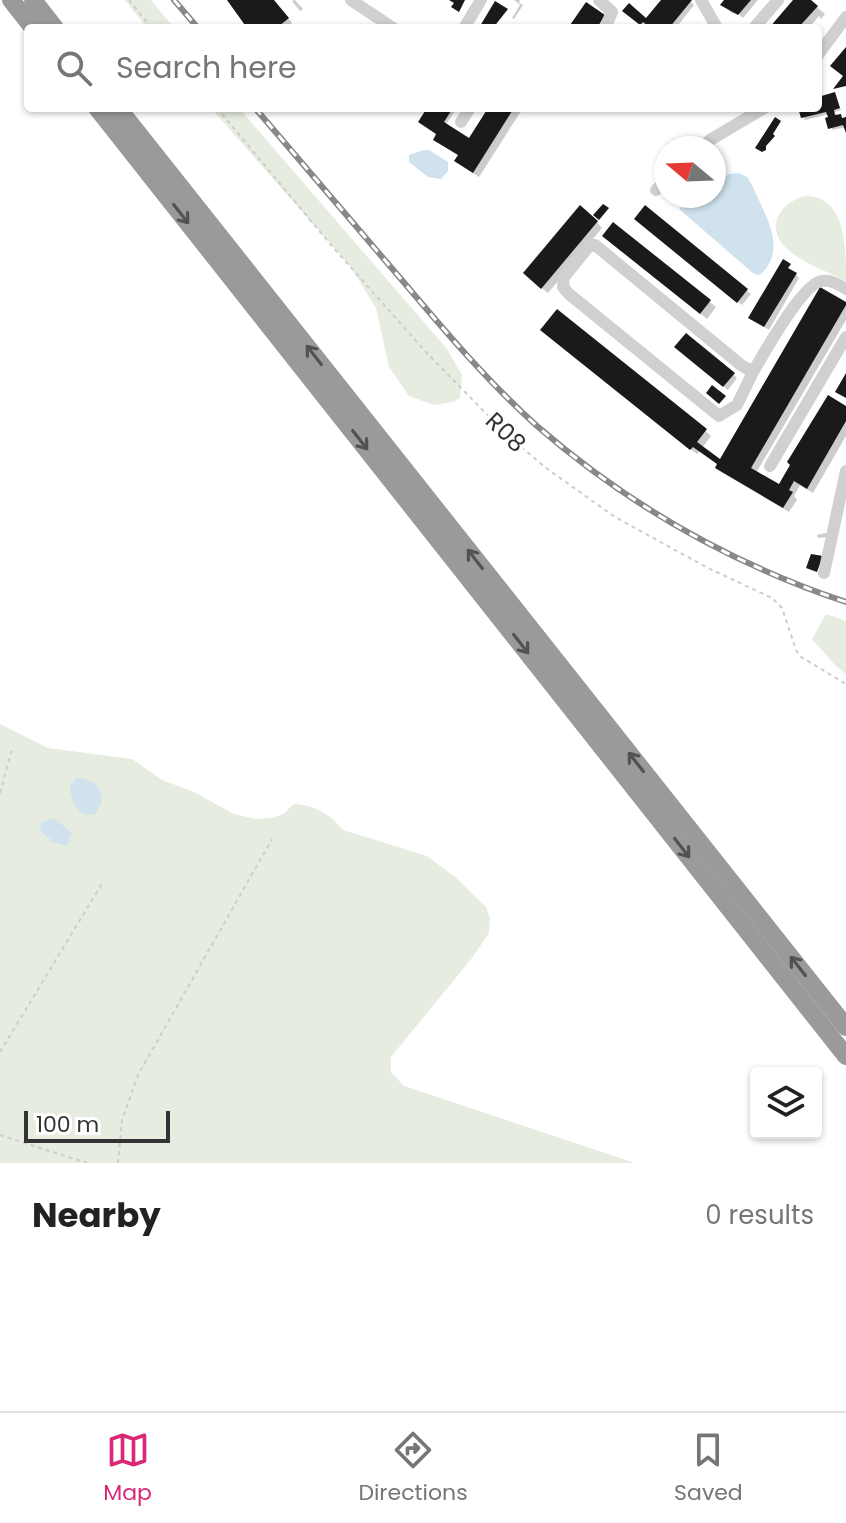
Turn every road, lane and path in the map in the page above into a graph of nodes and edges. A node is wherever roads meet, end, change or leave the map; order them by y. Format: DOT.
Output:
graph roads {
  1 [pos="11,0"];
  2 [pos="33,0"];
  3 [pos="129,0"];
  4 [pos="351,0"];
  5 [pos="481,0"];
  6 [pos="599,0"];
  7 [pos="701,0"];
  8 [pos="778,0"];
  9 [pos="846,17"];
  10 [pos="30,24"];
  11 [pos="52,24"];
  12 [pos="149,24"];
  13 [pos="387,24"];
  14 [pos="466,24"];
  15 [pos="608,24"];
  16 [pos="715,24"];
  17 [pos="757,24"];
  18 [pos="822,50"];
  19 [pos="100,112"];
  20 [pos="121,112"];
  21 [pos="220,112"];
  22 [pos="467,112"];
  23 [pos="757,112"];
  24 [pos="461,122"];
  25 [pos="717,136"];
  26 [pos="846,289"];
  27 [pos="846,337"];
  28 [pos="753,372"];
  29 [pos="770,466"];
  30 [pos="846,471"];
  31 [pos="824,573"];
  32 [pos="846,684"];
  33 [pos="12,749"];
  34 [pos="0,793"];
  35 [pos="272,839"];
  36 [pos="103,882"];
  37 [pos="843,1024"];
  38 [pos="0,1052"];
  39 [pos="846,1056"];
  40 [pos="0,1135"];
  41 [pos="87,1163"];
  42 [pos="118,1163"];
  1 -- 10 [label="highway"];
  2 -- 11 [label="highway"];
  3 -- 12 [label="path"];
  4 -- 13 [label="street"];
  5 -- 14 [label="street"];
  6 -- 15 [label="street"];
  7 -- 16 [label="street"];
  8 -- 17 [label="street"];
  9 -- 18 [label="street"];
  19 -- 39 [label="highway, one-way"];
  37 -- 20 [label="highway, one-way"];
  21 -- 32 [label="path, R08"];
  22 -- 24 [label="street"];
  23 -- 25 [label="street"];
  26 -- 28 [label="street"];
  27 -- 29 [label="street"];
  28 -- 28 [label="street"];
  30 -- 31 [label="street"];
  33 -- 34 [label="path"];
  35 -- 42 [label="path"];
  36 -- 38 [label="path"];
  40 -- 41 [label="path"];
}
